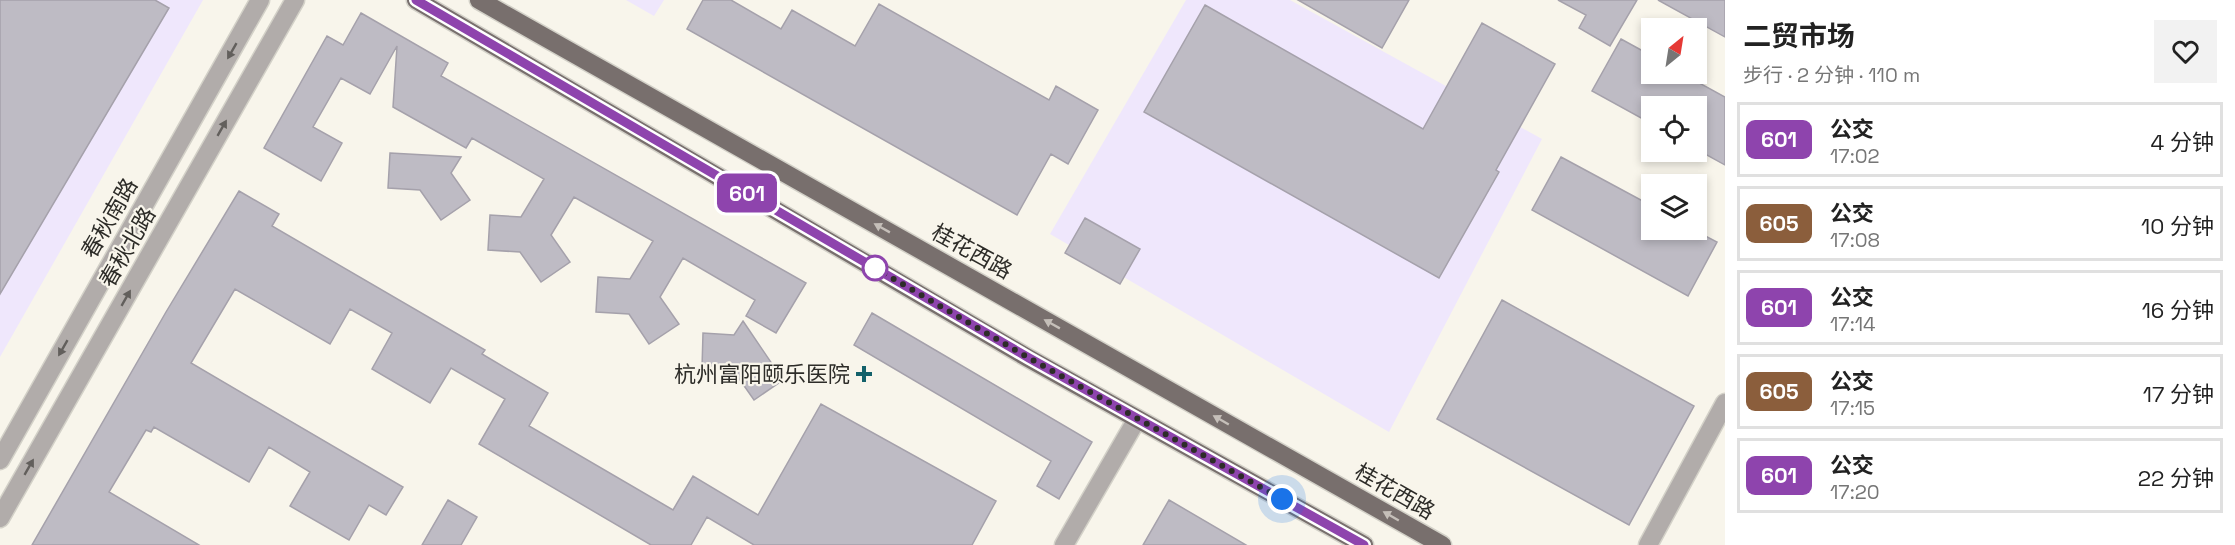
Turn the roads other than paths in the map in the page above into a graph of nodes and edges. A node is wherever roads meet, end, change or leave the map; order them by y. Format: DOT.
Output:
graph roads {
  1 [pos="260,0"];
  2 [pos="295,0"];
  3 [pos="416,0"];
  4 [pos="479,0"];
  5 [pos="1725,403"];
  6 [pos="1137,419"];
  7 [pos="0,460"];
  8 [pos="0,518"];
  9 [pos="1064,545"];
  10 [pos="1364,545"];
  11 [pos="1442,545"];
  12 [pos="1648,545"];
  1 -- 7 [label="street, 春秋南路, one-way"];
  8 -- 2 [label="street, 春秋北路, one-way"];
  3 -- 6 [label="main road"];
  11 -- 4 [label="main road, 桂花西路, one-way"];
  5 -- 12 [label="street"];
  6 -- 9 [label="street"];
  6 -- 10 [label="main road"];
}
